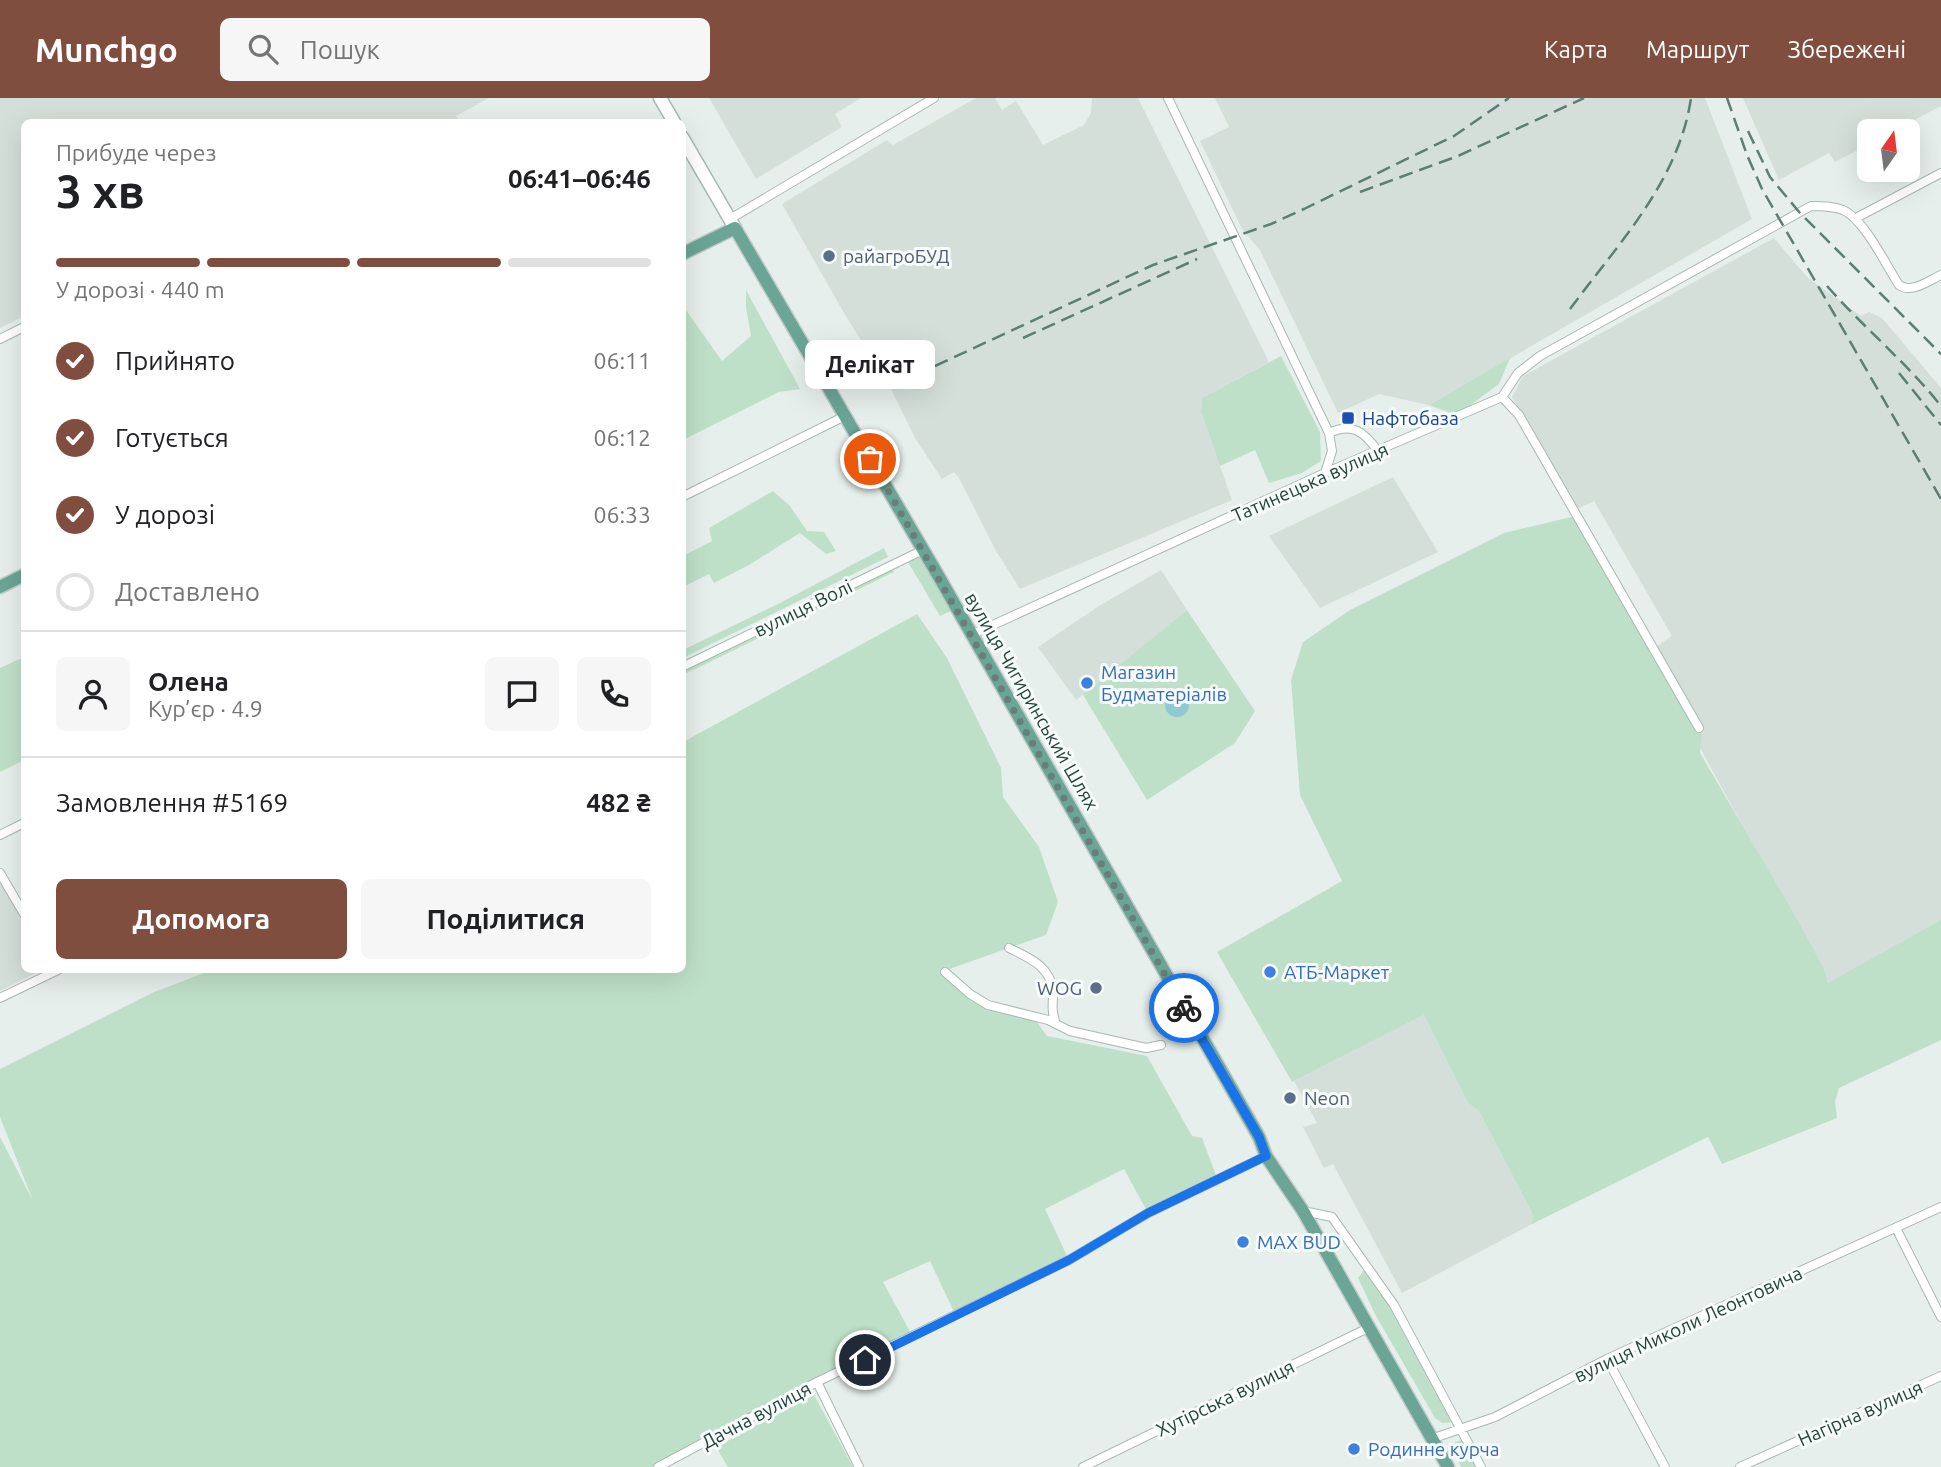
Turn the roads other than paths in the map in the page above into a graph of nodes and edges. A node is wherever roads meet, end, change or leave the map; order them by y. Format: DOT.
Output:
graph roads {
  1 [pos="660,98"];
  2 [pos="934,98"];
  3 [pos="1168,98"];
  4 [pos="672,119"];
  5 [pos="686,145"];
  6 [pos="1941,173"];
  7 [pos="1856,218"];
  8 [pos="733,224"];
  9 [pos="686,252"];
  10 [pos="1941,275"];
  11 [pos="21,328"];
  12 [pos="0,339"];
  13 [pos="1502,397"];
  14 [pos="845,416"];
  15 [pos="1329,433"];
  16 [pos="1378,451"];
  17 [pos="1325,473"];
  18 [pos="686,494"];
  19 [pos="923,550"];
  20 [pos="21,576"];
  21 [pos="0,587"];
  22 [pos="971,635"];
  23 [pos="686,665"];
  24 [pos="1699,728"];
  25 [pos="21,824"];
  26 [pos="0,835"];
  27 [pos="0,873"];
  28 [pos="21,909"];
  29 [pos="1009,948"];
  30 [pos="945,972"];
  31 [pos="52,973"];
  32 [pos="0,998"];
  33 [pos="1056,1024"];
  34 [pos="1161,1045"];
  35 [pos="1266,1156"];
  36 [pos="1941,1207"];
  37 [pos="1303,1211"];
  38 [pos="1896,1228"];
  39 [pos="1941,1317"];
  40 [pos="1368,1328"];
  41 [pos="1608,1359"];
  42 [pos="1941,1376"];
  43 [pos="817,1382"];
  44 [pos="1461,1430"];
  45 [pos="1434,1438"];
  46 [pos="657,1467"];
  47 [pos="859,1467"];
  48 [pos="1083,1467"];
  49 [pos="1448,1467"];
  50 [pos="1481,1467"];
  51 [pos="1665,1467"];
  52 [pos="1740,1467"];
  1 -- 4 [label="main road"];
  2 -- 8 [label="street"];
  3 -- 15 [label="street"];
  5 -- 8 [label="main road, вулиця Чигиринський Шлях"];
  6 -- 7 [label="street"];
  7 -- 10 [label="street"];
  7 -- 13 [label="street, Татинецька вулиця"];
  8 -- 9 [label="main road"];
  8 -- 14 [label="main road, вулиця Чигиринський Шлях"];
  11 -- 12 [label="street"];
  13 -- 16 [label="street, Татинецька вулиця"];
  13 -- 24 [label="street"];
  14 -- 18 [label="street"];
  14 -- 19 [label="main road, вулиця Чигиринський Шлях"];
  15 -- 16 [label="street"];
  15 -- 17 [label="street"];
  16 -- 17 [label="street, Татинецька вулиця"];
  17 -- 22 [label="street, Татинецька вулиця"];
  19 -- 22 [label="main road, вулиця Чигиринський Шлях"];
  19 -- 23 [label="street, вулиця Волі"];
  20 -- 21 [label="main road"];
  22 -- 35 [label="main road, вулиця Чигиринський Шлях"];
  25 -- 26 [label="street"];
  27 -- 28 [label="street"];
  29 -- 33 [label="street"];
  30 -- 33 [label="street"];
  31 -- 32 [label="street"];
  33 -- 34 [label="street"];
  35 -- 37 [label="main road, вулиця Чигиринський Шлях"];
  35 -- 43 [label="street, Дачна вулиця"];
  36 -- 38 [label="street, вулиця Миколи Леонтовича"];
  37 -- 40 [label="main road, вулиця Чигиринський Шлях"];
  37 -- 44 [label="street"];
  38 -- 39 [label="street"];
  38 -- 41 [label="street, вулиця Миколи Леонтовича"];
  40 -- 45 [label="main road, вулиця Чигиринський Шлях"];
  40 -- 48 [label="street, Хутірська вулиця"];
  41 -- 44 [label="street, вулиця Миколи Леонтовича"];
  41 -- 51 [label="street"];
  42 -- 52 [label="street, Нагірна вулиця"];
  43 -- 46 [label="street, Дачна вулиця"];
  43 -- 47 [label="street"];
  44 -- 45 [label="street, вулиця Миколи Леонтовича"];
  44 -- 50 [label="street"];
  45 -- 49 [label="main road, вулиця Чигиринський Шлях"];
}
